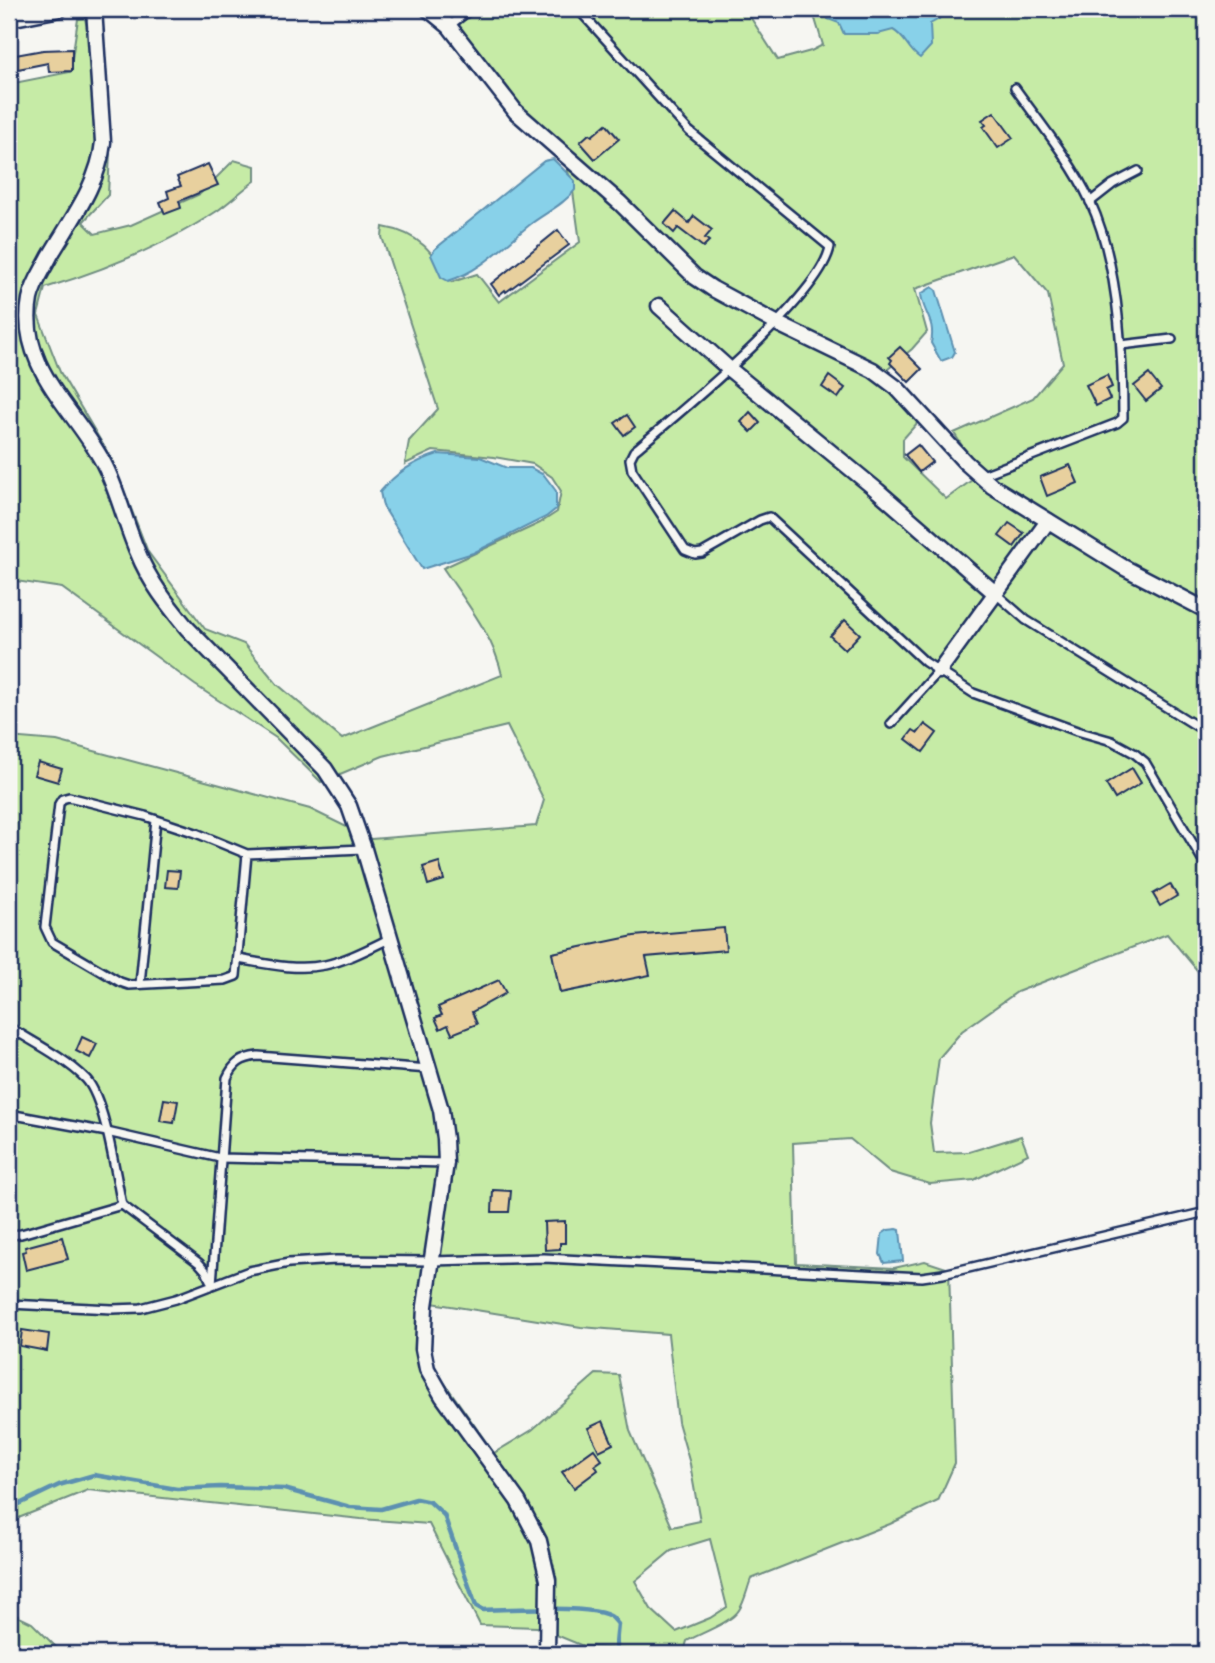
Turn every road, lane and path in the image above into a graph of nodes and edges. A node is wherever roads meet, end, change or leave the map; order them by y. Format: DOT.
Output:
graph roads {
  1 [pos="60,9"];
  2 [pos="94,9"];
  3 [pos="428,9"];
  4 [pos="471,9"];
  5 [pos="578,9"];
  6 [pos="9,19"];
  7 [pos="449,26"];
  8 [pos="1015,88"];
  9 [pos="1138,171"];
  10 [pos="1090,202"];
  11 [pos="659,306"];
  12 [pos="776,323"];
  13 [pos="1172,339"];
  14 [pos="1121,345"];
  15 [pos="728,368"];
  16 [pos="980,476"];
  17 [pos="1048,521"];
  18 [pos="995,593"];
  19 [pos="1206,610"];
  20 [pos="939,671"];
  21 [pos="891,724"];
  22 [pos="1206,732"];
  23 [pos="156,820"];
  24 [pos="364,849"];
  25 [pos="247,854"];
  26 [pos="1206,866"];
  27 [pos="391,938"];
  28 [pos="238,959"];
  29 [pos="140,984"];
  30 [pos="9,1027"];
  31 [pos="429,1069"];
  32 [pos="9,1114"];
  33 [pos="107,1132"];
  34 [pos="220,1158"];
  35 [pos="446,1163"];
  36 [pos="122,1205"];
  37 [pos="1206,1212"];
  38 [pos="9,1235"];
  39 [pos="431,1261"];
  40 [pos="212,1284"];
  41 [pos="9,1304"];
  42 [pos="547,1654"];
  1 -- 6 [label="street"];
  2 -- 24 [label="street"];
  3 -- 7 [label="street"];
  4 -- 7 [label="lane"];
  5 -- 12 [label="lane"];
  7 -- 12 [label="street"];
  8 -- 10 [label="lane"];
  9 -- 10 [label="lane"];
  10 -- 14 [label="lane"];
  11 -- 15 [label="street"];
  12 -- 15 [label="lane"];
  12 -- 16 [label="street"];
  13 -- 14 [label="lane"];
  14 -- 16 [label="lane"];
  15 -- 18 [label="street"];
  15 -- 20 [label="lane"];
  16 -- 17 [label="street"];
  17 -- 18 [label="street"];
  17 -- 19 [label="street"];
  18 -- 20 [label="street"];
  18 -- 22 [label="lane"];
  20 -- 21 [label="lane"];
  20 -- 26 [label="lane"];
  23 -- 25 [label="lane"];
  23 -- 29 [label="lane"];
  23 -- 29 [label="lane"];
  24 -- 25 [label="lane"];
  24 -- 27 [label="street"];
  25 -- 28 [label="lane"];
  27 -- 28 [label="lane"];
  27 -- 31 [label="street"];
  28 -- 29 [label="lane"];
  30 -- 33 [label="lane"];
  31 -- 34 [label="lane"];
  31 -- 35 [label="street"];
  32 -- 33 [label="lane"];
  33 -- 34 [label="lane"];
  33 -- 36 [label="lane"];
  34 -- 35 [label="lane"];
  34 -- 40 [label="lane"];
  35 -- 39 [label="street"];
  36 -- 38 [label="lane"];
  36 -- 40 [label="lane"];
  37 -- 39 [label="lane"];
  39 -- 40 [label="lane"];
  39 -- 42 [label="street"];
  40 -- 41 [label="lane"];
}
